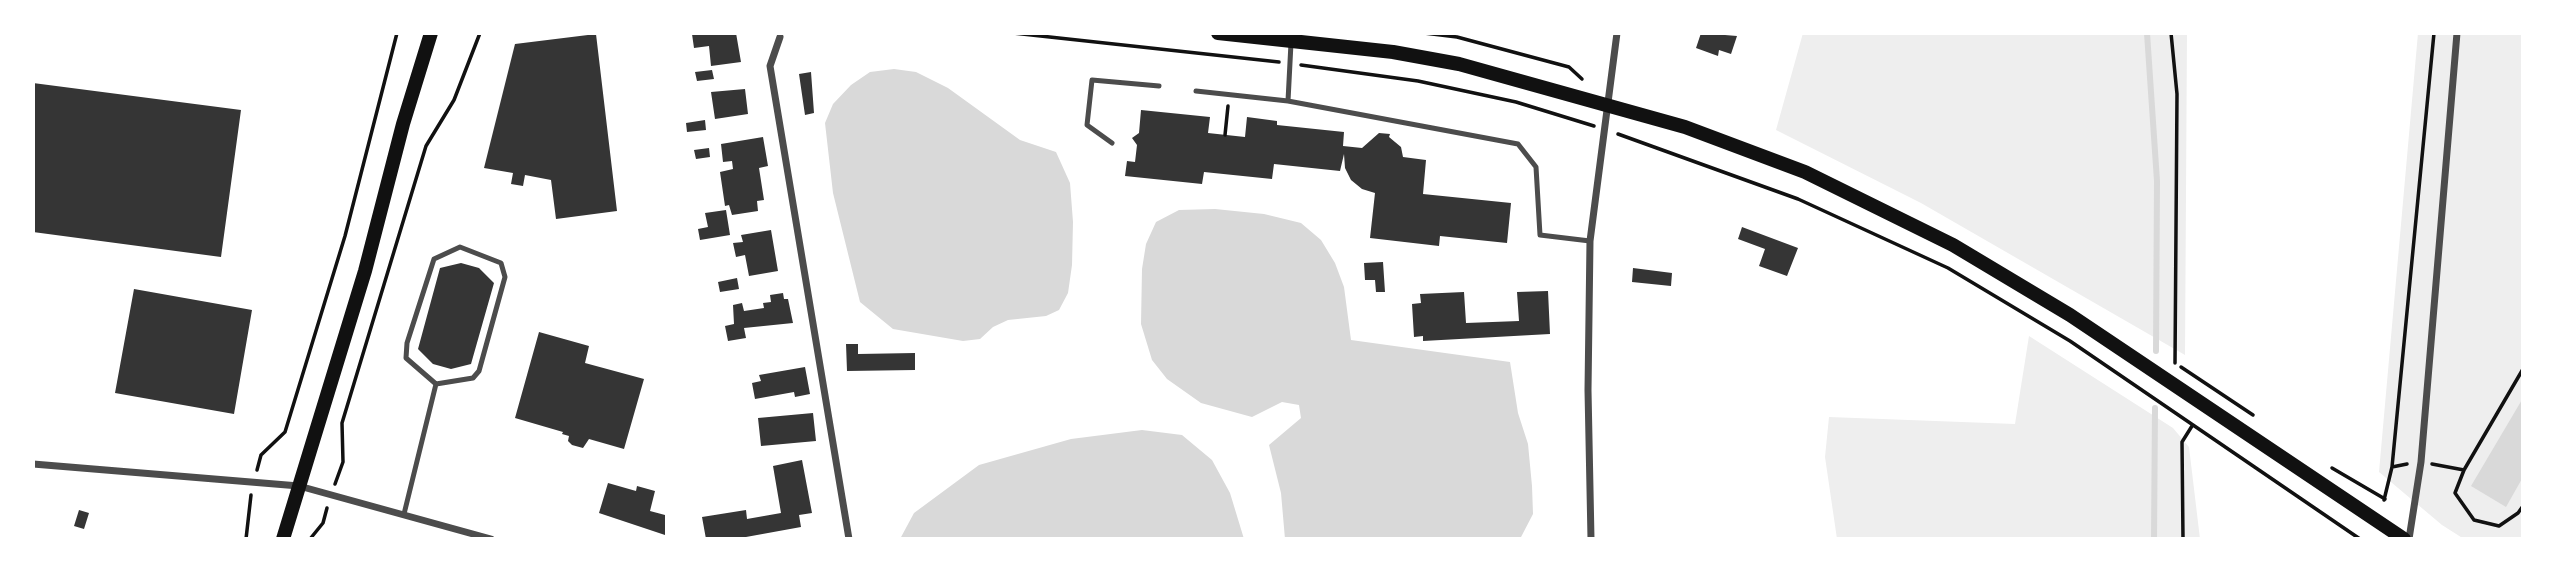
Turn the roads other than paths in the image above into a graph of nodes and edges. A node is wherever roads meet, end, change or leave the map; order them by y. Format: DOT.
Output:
graph roads {
  1 [pos="431,33"];
  2 [pos="1218,33"];
  3 [pos="1616,33"];
  4 [pos="2457,33"];
  5 [pos="780,37"];
  6 [pos="1292,37"];
  7 [pos="1159,86"];
  8 [pos="1196,90"];
  9 [pos="1288,101"];
  10 [pos="1608,105"];
  11 [pos="1112,144"];
  12 [pos="1590,241"];
  13 [pos="436,384"];
  14 [pos="33,464"];
  15 [pos="299,486"];
  16 [pos="404,514"];
  17 [pos="283,539"];
  18 [pos="491,539"];
  19 [pos="849,539"];
  20 [pos="1591,539"];
  21 [pos="2407,539"];
  1 -- 15 [label="main road"];
  2 -- 6 [label="main road"];
  3 -- 10 [label="street"];
  4 -- 21 [label="street"];
  5 -- 19 [label="street"];
  6 -- 9 [label="lane"];
  6 -- 10 [label="main road"];
  7 -- 11 [label="lane"];
  8 -- 9 [label="lane"];
  9 -- 12 [label="lane"];
  10 -- 12 [label="street"];
  10 -- 21 [label="main road"];
  12 -- 20 [label="street"];
  13 -- 13 [label="lane"];
  13 -- 16 [label="lane"];
  14 -- 15 [label="street"];
  15 -- 16 [label="street"];
  15 -- 17 [label="main road"];
  16 -- 18 [label="street"];
}
